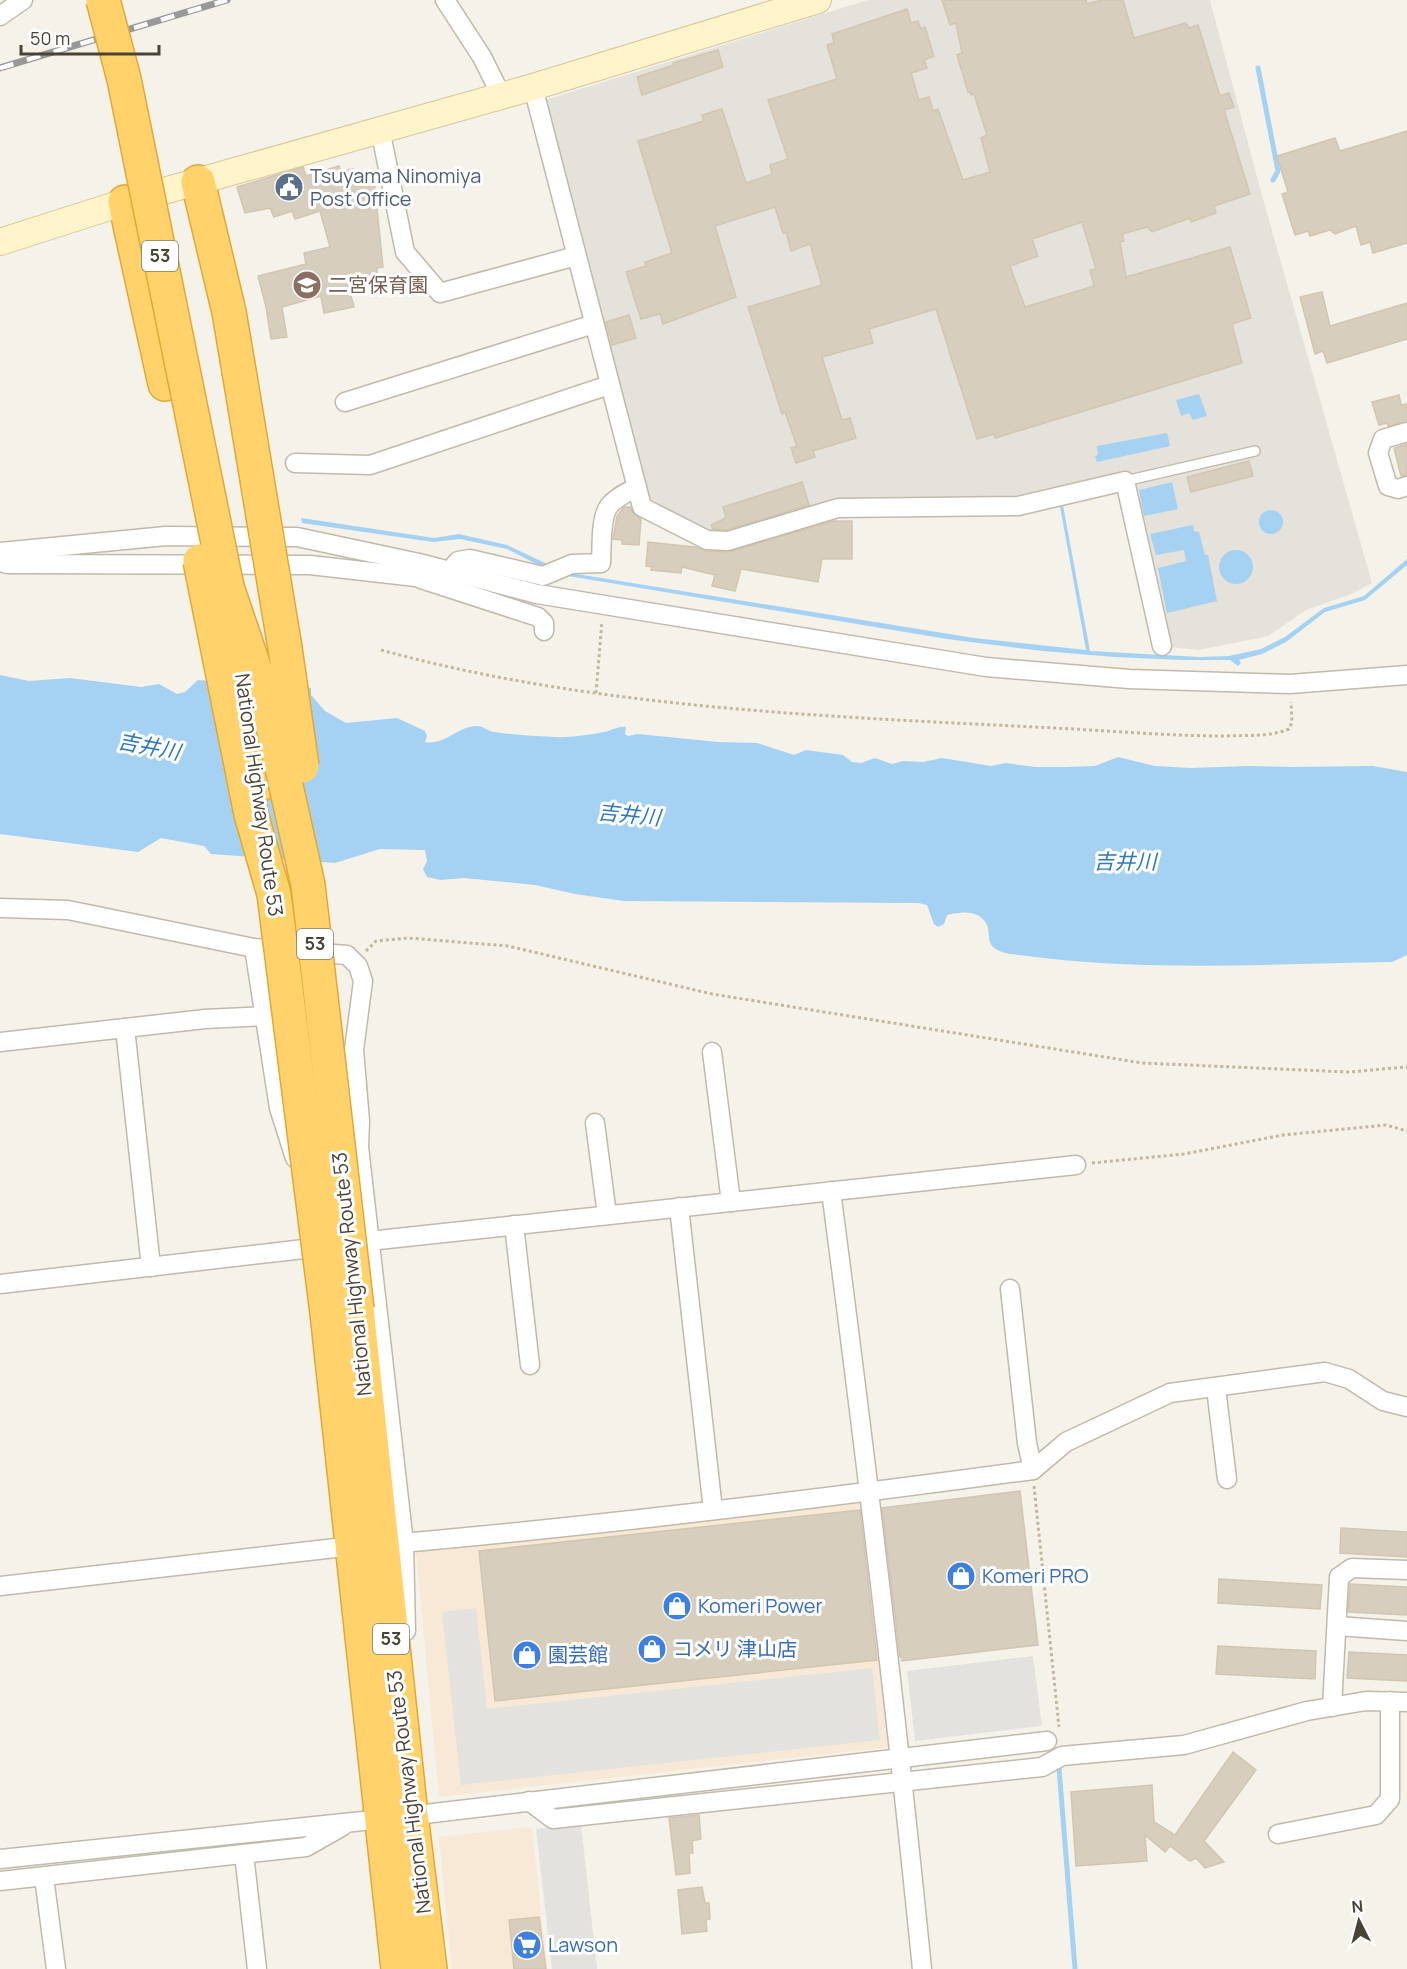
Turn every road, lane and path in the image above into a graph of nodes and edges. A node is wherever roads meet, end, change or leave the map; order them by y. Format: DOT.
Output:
graph roads {
  1 [pos="23,0"];
  2 [pos="104,0"];
  3 [pos="445,0"];
  4 [pos="818,0"];
  5 [pos="0,16"];
  6 [pos="533,87"];
  7 [pos="501,95"];
  8 [pos="380,129"];
  9 [pos="198,182"];
  10 [pos="125,202"];
  11 [pos="0,242"];
  12 [pos="576,255"];
  13 [pos="594,324"];
  14 [pos="609,385"];
  15 [pos="345,402"];
  16 [pos="1407,432"];
  17 [pos="1255,451"];
  18 [pos="296,463"];
  19 [pos="1125,481"];
  20 [pos="637,486"];
  21 [pos="1407,486"];
  22 [pos="0,552"];
  23 [pos="0,562"];
  24 [pos="449,572"];
  25 [pos="416,577"];
  26 [pos="227,587"];
  27 [pos="598,604"];
  28 [pos="544,631"];
  29 [pos="1162,646"];
  30 [pos="381,650"];
  31 [pos="1407,675"];
  32 [pos="1290,684"];
  33 [pos="596,693"];
  34 [pos="308,885"];
  35 [pos="274,894"];
  36 [pos="0,908"];
  37 [pos="254,948"];
  38 [pos="354,962"];
  39 [pos="265,1016"];
  40 [pos="125,1028"];
  41 [pos="0,1042"];
  42 [pos="712,1052"];
  43 [pos="1407,1067"];
  44 [pos="595,1123"];
  45 [pos="1407,1131"];
  46 [pos="359,1147"];
  47 [pos="294,1155"];
  48 [pos="1076,1165"];
  49 [pos="831,1191"];
  50 [pos="731,1202"];
  51 [pos="679,1207"];
  52 [pos="607,1215"];
  53 [pos="514,1225"];
  54 [pos="369,1240"];
  55 [pos="304,1249"];
  56 [pos="151,1267"];
  57 [pos="0,1284"];
  58 [pos="1010,1289"];
  59 [pos="342,1311"];
  60 [pos="530,1365"];
  61 [pos="1216,1388"];
  62 [pos="1407,1407"];
  63 [pos="1033,1470"];
  64 [pos="1227,1479"];
  65 [pos="870,1492"];
  66 [pos="713,1510"];
  67 [pos="369,1546"];
  68 [pos="1407,1570"];
  69 [pos="0,1586"];
  70 [pos="1336,1626"];
  71 [pos="1407,1631"];
  72 [pos="1399,1701"];
  73 [pos="1332,1707"];
  74 [pos="1047,1741"];
  75 [pos="1062,1756"];
  76 [pos="900,1758"];
  77 [pos="903,1782"];
  78 [pos="529,1801"];
  79 [pos="381,1819"];
  80 [pos="1278,1834"];
  81 [pos="244,1854"];
  82 [pos="0,1859"];
  83 [pos="44,1876"];
  84 [pos="0,1881"];
  85 [pos="56,1969"];
  86 [pos="257,1969"];
  87 [pos="398,1969"];
  88 [pos="430,1969"];
  89 [pos="922,1969"];
  1 -- 5 [label="street"];
  2 -- 26 [label="highway, National Highway Route 53 / 53, bridge"];
  3 -- 7 [label="street"];
  4 -- 6 [label="street"];
  6 -- 7 [label="street"];
  6 -- 12 [label="street"];
  7 -- 8 [label="street"];
  8 -- 9 [label="street"];
  8 -- 12 [label="street"];
  9 -- 10 [label="street"];
  9 -- 34 [label="highway, bridge"];
  10 -- 11 [label="street"];
  10 -- 35 [label="highway, bridge"];
  12 -- 13 [label="street"];
  13 -- 14 [label="street"];
  13 -- 15 [label="street"];
  14 -- 18 [label="street"];
  14 -- 20 [label="street"];
  16 -- 21 [label="street"];
  17 -- 19 [label="lane"];
  19 -- 20 [label="street"];
  19 -- 29 [label="street"];
  20 -- 24 [label="street"];
  22 -- 24 [label="street"];
  23 -- 25 [label="street"];
  24 -- 25 [label="street"];
  24 -- 27 [label="street"];
  25 -- 28 [label="street"];
  26 -- 34 [label="highway, National Highway Route 53 / 53, bridge"];
  26 -- 35 [label="highway, National Highway Route 53 / 53, bridge"];
  27 -- 32 [label="street"];
  27 -- 33 [label="path"];
  30 -- 33 [label="path"];
  31 -- 32 [label="street"];
  32 -- 33 [label="path"];
  34 -- 59 [label="highway, National Highway Route 53 / 53, bridge"];
  35 -- 59 [label="highway, National Highway Route 53 / 53, bridge"];
  36 -- 37 [label="street"];
  37 -- 38 [label="street"];
  37 -- 39 [label="street"];
  38 -- 43 [label="path"];
  38 -- 46 [label="street"];
  39 -- 40 [label="street"];
  39 -- 47 [label="street"];
  40 -- 41 [label="street"];
  40 -- 56 [label="street"];
  42 -- 50 [label="street"];
  44 -- 52 [label="street"];
  45 -- 48 [label="path"];
  46 -- 47 [label="street"];
  46 -- 54 [label="street"];
  47 -- 55 [label="street"];
  48 -- 49 [label="street"];
  49 -- 50 [label="street"];
  49 -- 65 [label="street"];
  50 -- 51 [label="street"];
  51 -- 52 [label="street"];
  51 -- 66 [label="street"];
  52 -- 53 [label="street"];
  53 -- 54 [label="street"];
  53 -- 60 [label="street"];
  54 -- 67 [label="street"];
  55 -- 56 [label="street"];
  55 -- 67 [label="street"];
  56 -- 57 [label="street"];
  58 -- 63 [label="street"];
  59 -- 67 [label="highway, National Highway Route 53 / 53"];
  59 -- 67 [label="highway, National Highway Route 53 / 53"];
  61 -- 62 [label="street"];
  61 -- 63 [label="street"];
  61 -- 64 [label="street"];
  63 -- 65 [label="street"];
  63 -- 75 [label="path"];
  65 -- 66 [label="street"];
  65 -- 76 [label="street"];
  66 -- 67 [label="street"];
  67 -- 69 [label="street"];
  67 -- 79 [label="highway, National Highway Route 53 / 53"];
  67 -- 79 [label="highway, National Highway Route 53 / 53"];
  68 -- 70 [label="street"];
  70 -- 71 [label="street"];
  70 -- 73 [label="street"];
  72 -- 73 [label="street"];
  72 -- 80 [label="street"];
  73 -- 75 [label="street"];
  74 -- 76 [label="street"];
  75 -- 77 [label="street"];
  76 -- 77 [label="street"];
  76 -- 78 [label="street"];
  77 -- 78 [label="street"];
  77 -- 89 [label="street"];
  78 -- 79 [label="street"];
  79 -- 81 [label="street"];
  79 -- 82 [label="street"];
  79 -- 87 [label="highway, National Highway Route 53 / 53"];
  79 -- 88 [label="highway, National Highway Route 53 / 53"];
  81 -- 83 [label="street"];
  81 -- 86 [label="street"];
  83 -- 84 [label="street"];
  83 -- 85 [label="street"];
}
